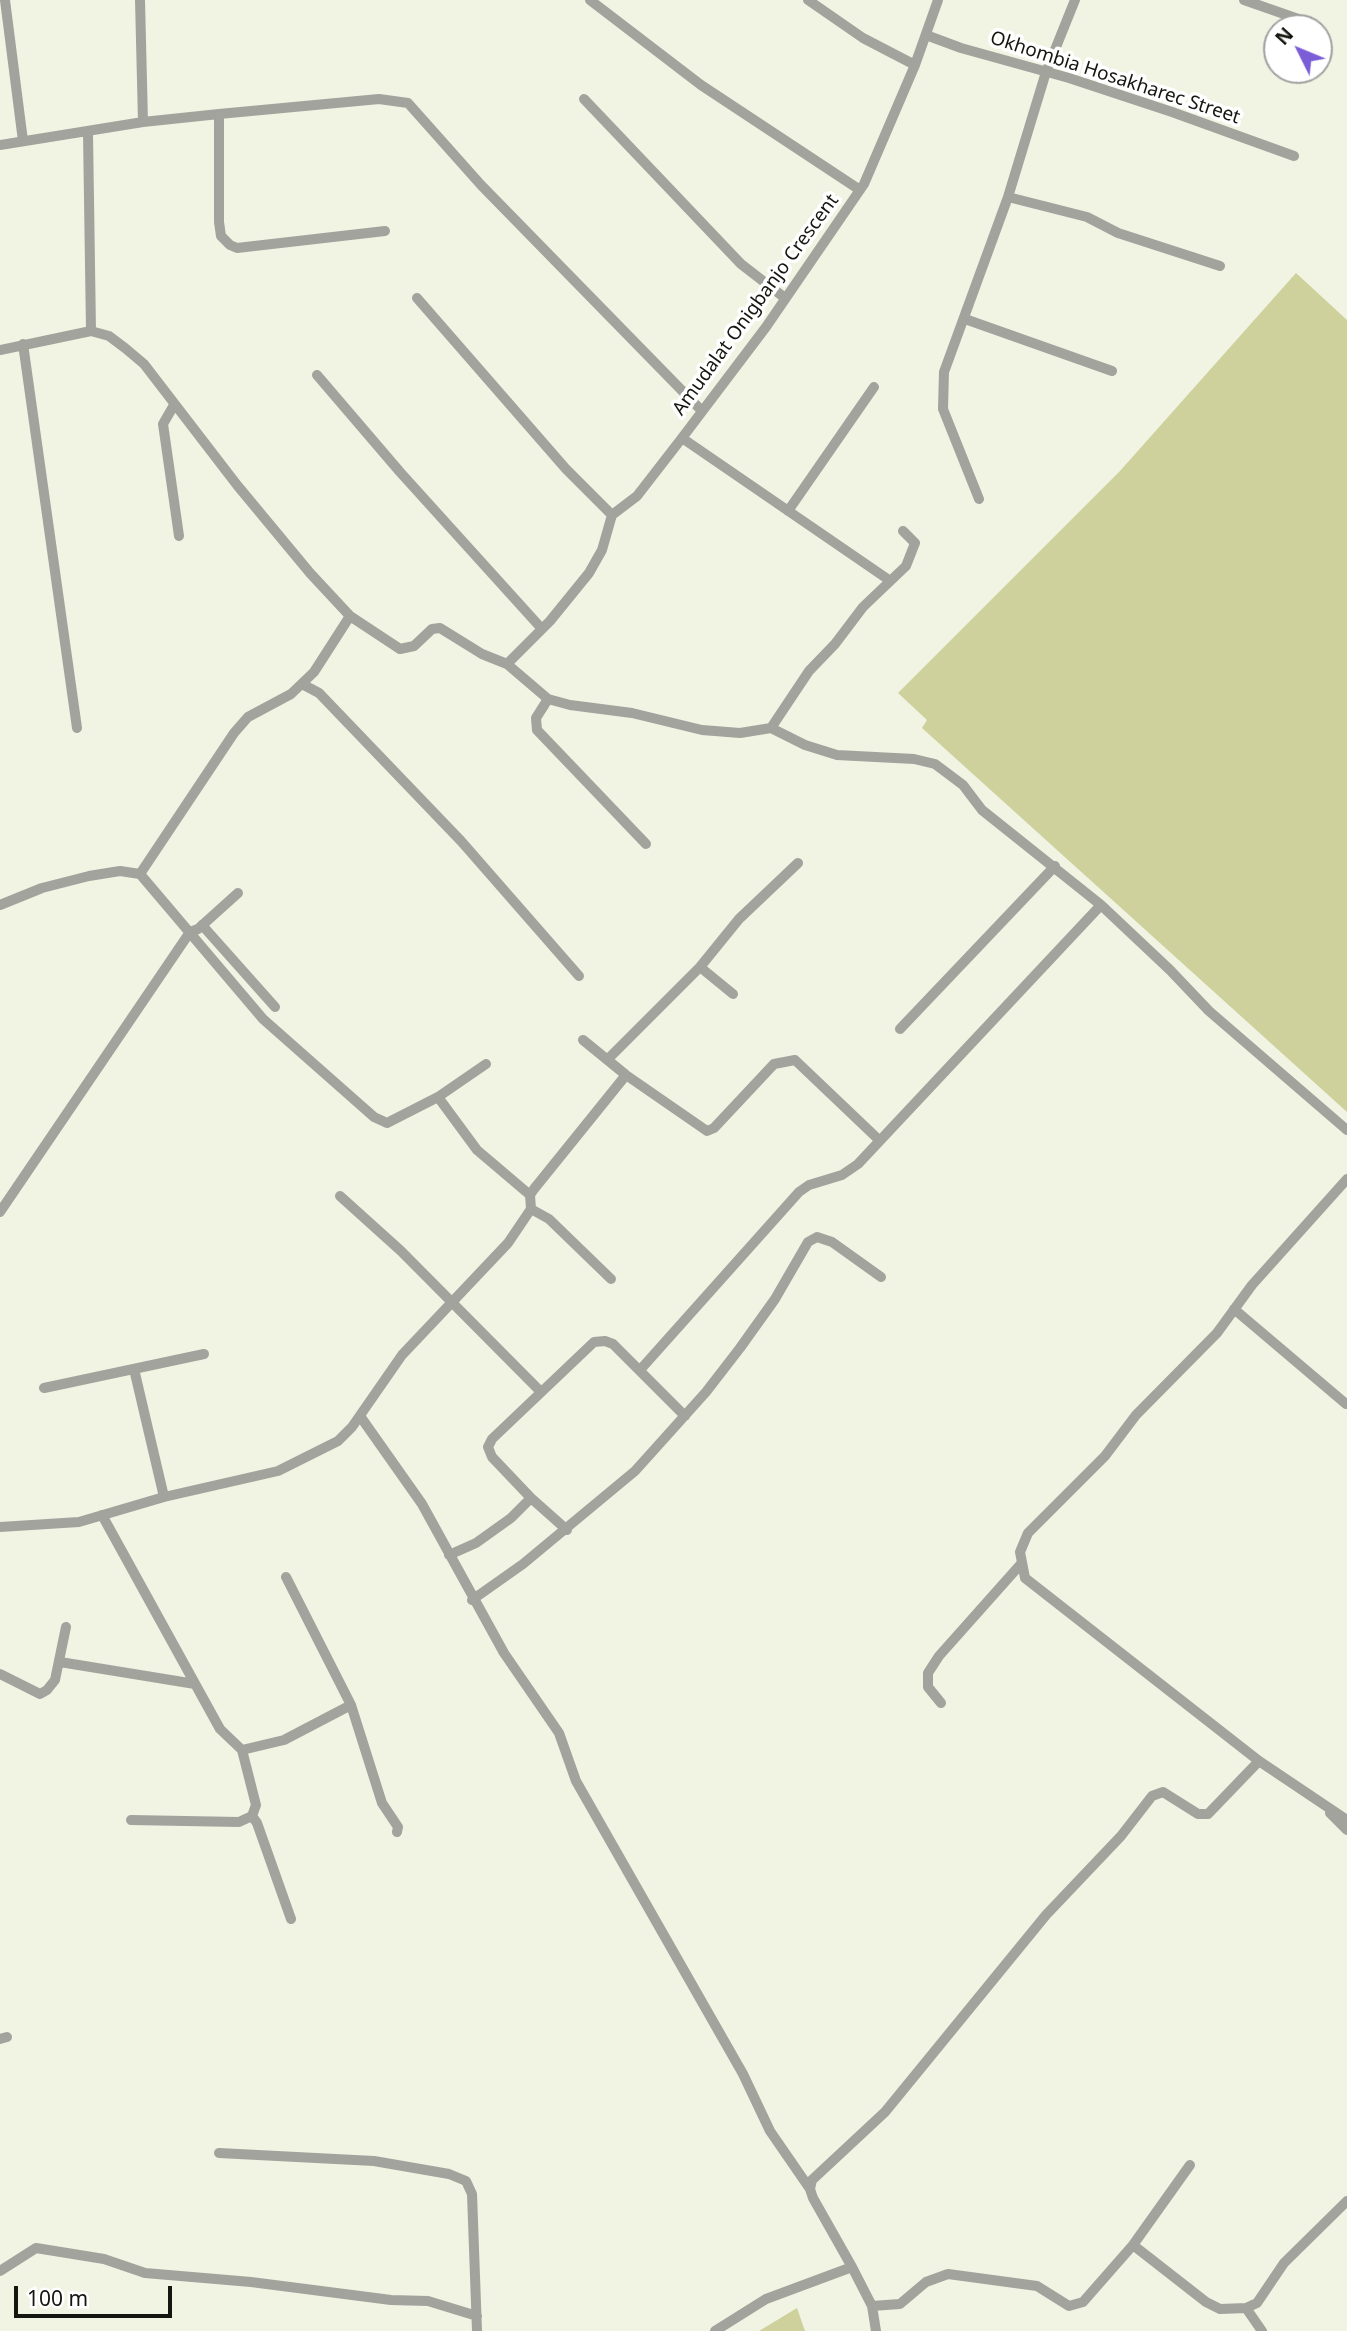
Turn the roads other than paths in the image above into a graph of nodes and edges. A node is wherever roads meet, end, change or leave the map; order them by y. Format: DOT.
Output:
graph roads {
  1 [pos="5,0"];
  2 [pos="140,0"];
  3 [pos="590,0"];
  4 [pos="808,0"];
  5 [pos="938,0"];
  6 [pos="1075,0"];
  7 [pos="1244,0"];
  8 [pos="1284,14"];
  9 [pos="926,34"];
  10 [pos="915,65"];
  11 [pos="1046,72"];
  12 [pos="583,99"];
  13 [pos="219,114"];
  14 [pos="143,122"];
  15 [pos="88,133"];
  16 [pos="23,141"];
  17 [pos="0,145"];
  18 [pos="1294,156"];
  19 [pos="860,190"];
  20 [pos="1008,197"];
  21 [pos="385,231"];
  22 [pos="1220,266"];
  23 [pos="417,298"];
  24 [pos="785,298"];
  25 [pos="965,319"];
  26 [pos="91,331"];
  27 [pos="23,344"];
  28 [pos="0,350"];
  29 [pos="1112,371"];
  30 [pos="317,374"];
  31 [pos="874,387"];
  32 [pos="174,405"];
  33 [pos="701,410"];
  34 [pos="682,438"];
  35 [pos="979,499"];
  36 [pos="788,511"];
  37 [pos="612,515"];
  38 [pos="903,531"];
  39 [pos="179,536"];
  40 [pos="889,580"];
  41 [pos="350,616"];
  42 [pos="542,629"];
  43 [pos="507,664"];
  44 [pos="302,684"];
  45 [pos="548,699"];
  46 [pos="77,728"];
  47 [pos="771,728"];
  48 [pos="646,844"];
  49 [pos="798,863"];
  50 [pos="1055,866"];
  51 [pos="140,874"];
  52 [pos="238,893"];
  53 [pos="0,905"];
  54 [pos="1101,905"];
  55 [pos="202,925"];
  56 [pos="190,933"];
  57 [pos="700,967"];
  58 [pos="579,976"];
  59 [pos="733,994"];
  60 [pos="275,1007"];
  61 [pos="900,1029"];
  62 [pos="583,1040"];
  63 [pos="608,1059"];
  64 [pos="486,1064"];
  65 [pos="626,1075"];
  66 [pos="438,1097"];
  67 [pos="1347,1130"];
  68 [pos="878,1139"];
  69 [pos="1347,1179"];
  70 [pos="530,1195"];
  71 [pos="340,1196"];
  72 [pos="531,1209"];
  73 [pos="0,1212"];
  74 [pos="881,1278"];
  75 [pos="611,1279"];
  76 [pos="452,1302"];
  77 [pos="1234,1309"];
  78 [pos="204,1354"];
  79 [pos="134,1369"];
  80 [pos="640,1370"];
  81 [pos="44,1388"];
  82 [pos="541,1392"];
  83 [pos="1346,1404"];
  84 [pos="360,1416"];
  85 [pos="685,1416"];
  86 [pos="164,1497"];
  87 [pos="531,1498"];
  88 [pos="102,1515"];
  89 [pos="0,1527"];
  90 [pos="567,1530"];
  91 [pos="450,1555"];
  92 [pos="1020,1565"];
  93 [pos="286,1577"];
  94 [pos="472,1600"];
  95 [pos="66,1627"];
  96 [pos="60,1662"];
  97 [pos="0,1674"];
  98 [pos="195,1684"];
  99 [pos="941,1703"];
  100 [pos="351,1705"];
  101 [pos="242,1750"];
  102 [pos="1259,1761"];
  103 [pos="1320,1802"];
  104 [pos="252,1816"];
  105 [pos="131,1820"];
  106 [pos="1347,1820"];
  107 [pos="1347,1830"];
  108 [pos="397,1832"];
  109 [pos="291,1919"];
  110 [pos="219,2153"];
  111 [pos="1190,2165"];
  112 [pos="810,2189"];
  113 [pos="1345,2205"];
  114 [pos="1133,2245"];
  115 [pos="852,2267"];
  116 [pos="0,2271"];
  117 [pos="872,2305"];
  118 [pos="1246,2308"];
  119 [pos="477,2316"];
  120 [pos="477,2331"];
  121 [pos="715,2331"];
  122 [pos="876,2331"];
  123 [pos="1262,2331"];
  1 -- 16 [label="street"];
  2 -- 14 [label="street"];
  3 -- 19 [label="street"];
  4 -- 10 [label="street"];
  5 -- 9 [label="street, Amudalat Onigbanjo Crescent"];
  6 -- 11 [label="street"];
  7 -- 8 [label="street"];
  9 -- 10 [label="street, Amudalat Onigbanjo Crescent"];
  9 -- 11 [label="street, Okhombia Hosakharec Street"];
  10 -- 19 [label="street, Amudalat Onigbanjo Crescent"];
  11 -- 18 [label="street, Okhombia Hosakharec Street"];
  11 -- 20 [label="street"];
  12 -- 24 [label="street"];
  13 -- 14 [label="street"];
  13 -- 21 [label="street"];
  13 -- 33 [label="street"];
  14 -- 15 [label="street"];
  15 -- 16 [label="street"];
  15 -- 26 [label="street"];
  16 -- 17 [label="street"];
  19 -- 24 [label="street, Amudalat Onigbanjo Crescent"];
  20 -- 22 [label="street"];
  20 -- 25 [label="street"];
  23 -- 37 [label="street"];
  24 -- 33 [label="street, Amudalat Onigbanjo Crescent"];
  25 -- 29 [label="street"];
  25 -- 35 [label="street"];
  26 -- 27 [label="street"];
  26 -- 32 [label="street"];
  27 -- 28 [label="street"];
  27 -- 46 [label="street"];
  30 -- 42 [label="street"];
  31 -- 36 [label="street"];
  32 -- 39 [label="street"];
  32 -- 41 [label="street"];
  33 -- 34 [label="street, Amudalat Onigbanjo Crescent"];
  34 -- 36 [label="street, Amudalat Onigbanjo Crescent"];
  34 -- 37 [label="street"];
  36 -- 40 [label="street, Amudalat Onigbanjo Crescent"];
  37 -- 42 [label="street"];
  38 -- 40 [label="street"];
  40 -- 47 [label="street"];
  41 -- 43 [label="street"];
  41 -- 44 [label="street"];
  42 -- 43 [label="street"];
  43 -- 45 [label="street"];
  44 -- 51 [label="street"];
  44 -- 58 [label="street"];
  45 -- 47 [label="street"];
  45 -- 48 [label="street"];
  47 -- 50 [label="street"];
  49 -- 57 [label="street"];
  50 -- 54 [label="street"];
  50 -- 61 [label="street"];
  51 -- 53 [label="street"];
  51 -- 56 [label="street"];
  52 -- 55 [label="street"];
  54 -- 67 [label="street"];
  54 -- 68 [label="street"];
  55 -- 56 [label="street"];
  55 -- 60 [label="street"];
  56 -- 66 [label="street"];
  56 -- 73 [label="street"];
  57 -- 59 [label="street"];
  57 -- 63 [label="street"];
  62 -- 63 [label="street"];
  63 -- 65 [label="street"];
  64 -- 66 [label="street"];
  65 -- 68 [label="street"];
  65 -- 70 [label="street"];
  66 -- 70 [label="street"];
  68 -- 80 [label="street"];
  69 -- 77 [label="street"];
  70 -- 72 [label="street"];
  71 -- 76 [label="street"];
  72 -- 75 [label="street"];
  72 -- 76 [label="street"];
  74 -- 85 [label="street"];
  76 -- 82 [label="street"];
  76 -- 84 [label="street"];
  77 -- 83 [label="street"];
  77 -- 92 [label="street"];
  78 -- 79 [label="street"];
  79 -- 81 [label="street"];
  79 -- 86 [label="street"];
  80 -- 82 [label="street"];
  80 -- 85 [label="street"];
  82 -- 87 [label="street"];
  84 -- 86 [label="street"];
  84 -- 91 [label="street"];
  85 -- 90 [label="street"];
  86 -- 88 [label="street"];
  87 -- 90 [label="street"];
  87 -- 91 [label="street"];
  88 -- 89 [label="street"];
  88 -- 98 [label="street"];
  90 -- 94 [label="street"];
  91 -- 94 [label="street"];
  92 -- 99 [label="street"];
  92 -- 102 [label="street"];
  93 -- 100 [label="street"];
  94 -- 112 [label="street"];
  95 -- 96 [label="street"];
  96 -- 97 [label="street"];
  96 -- 98 [label="street"];
  98 -- 101 [label="street"];
  100 -- 101 [label="street"];
  100 -- 108 [label="street"];
  101 -- 104 [label="street"];
  102 -- 103 [label="street"];
  102 -- 112 [label="street"];
  103 -- 106 [label="street"];
  103 -- 107 [label="street"];
  104 -- 105 [label="street"];
  104 -- 109 [label="street"];
  110 -- 119 [label="street"];
  111 -- 114 [label="street"];
  112 -- 115 [label="street"];
  113 -- 118 [label="street"];
  114 -- 117 [label="street"];
  114 -- 118 [label="street"];
  115 -- 117 [label="street"];
  115 -- 121 [label="street"];
  116 -- 119 [label="street"];
  117 -- 122 [label="street"];
  118 -- 123 [label="street"];
  119 -- 120 [label="street"];
}
